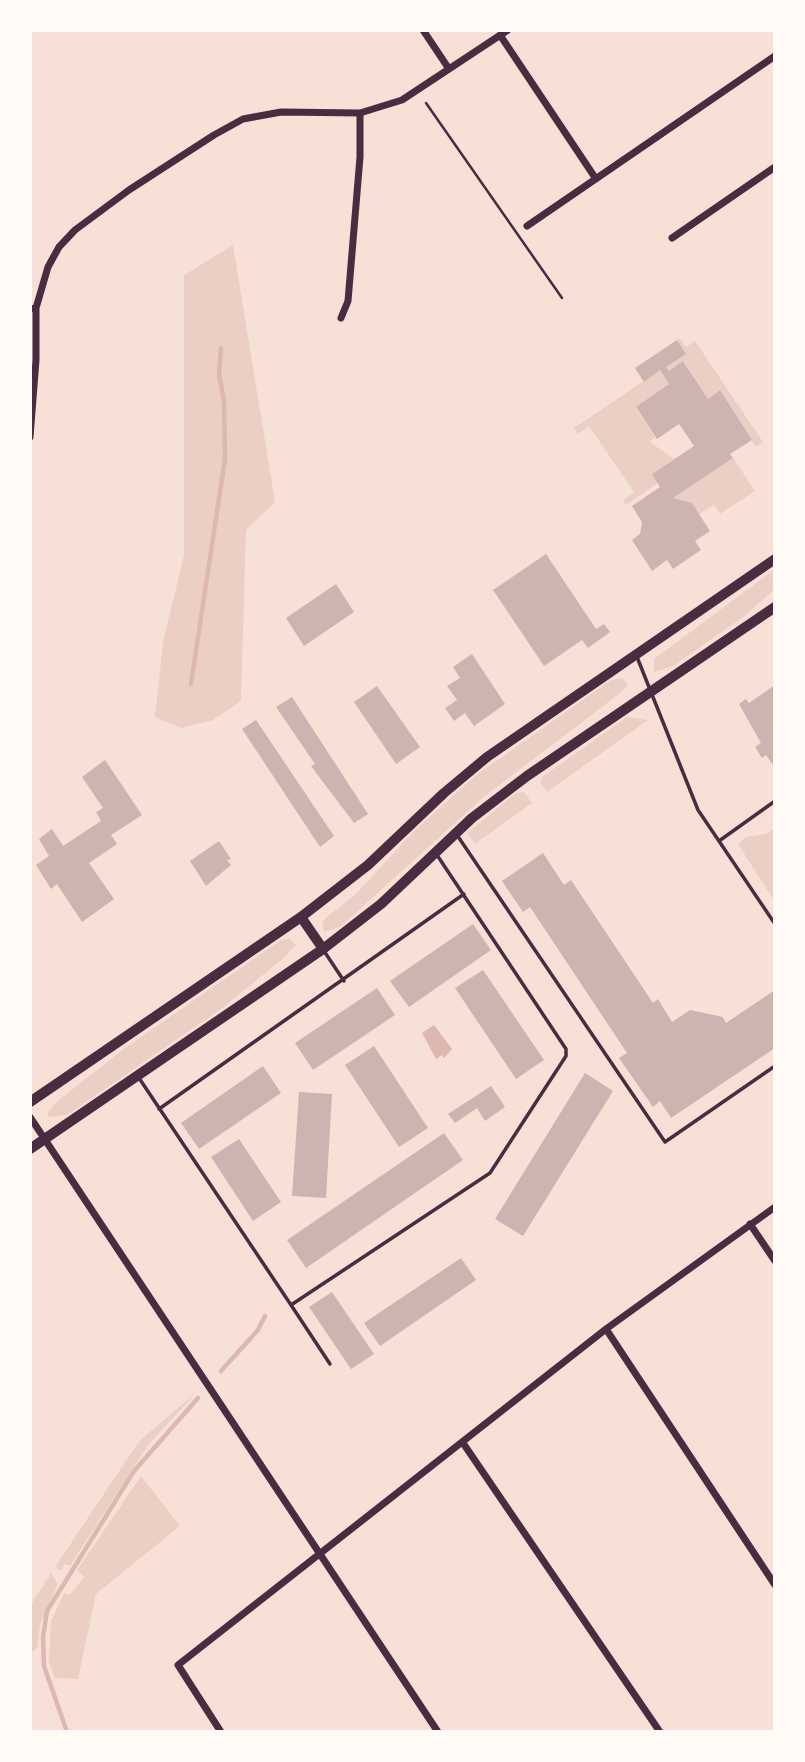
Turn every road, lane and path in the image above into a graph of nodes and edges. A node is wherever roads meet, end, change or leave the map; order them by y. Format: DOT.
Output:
graph roads {
  1 [pos="423,30"];
  2 [pos="508,30"];
  3 [pos="500,35"];
  4 [pos="775,56"];
  5 [pos="449,69"];
  6 [pos="426,103"];
  7 [pos="360,113"];
  8 [pos="775,167"];
  9 [pos="596,179"];
  10 [pos="527,226"];
  11 [pos="672,238"];
  12 [pos="562,298"];
  13 [pos="33,308"];
  14 [pos="341,318"];
  15 [pos="30,438"];
  16 [pos="775,559"];
  17 [pos="775,607"];
  18 [pos="635,654"];
  19 [pos="651,691"];
  20 [pos="775,801"];
  21 [pos="456,833"];
  22 [pos="719,841"];
  23 [pos="436,853"];
  24 [pos="464,894"];
  25 [pos="301,917"];
  26 [pos="775,923"];
  27 [pos="323,949"];
  28 [pos="344,981"];
  29 [pos="775,1066"];
  30 [pos="138,1075"];
  31 [pos="30,1102"];
  32 [pos="159,1109"];
  33 [pos="30,1117"];
  34 [pos="45,1139"];
  35 [pos="30,1149"];
  36 [pos="775,1207"];
  37 [pos="750,1224"];
  38 [pos="775,1261"];
  39 [pos="291,1305"];
  40 [pos="606,1329"];
  41 [pos="330,1364"];
  42 [pos="463,1443"];
  43 [pos="318,1554"];
  44 [pos="775,1585"];
  45 [pos="221,1732"];
  46 [pos="438,1732"];
  47 [pos="660,1732"];
  1 -- 5 [label="street"];
  2 -- 3 [label="street"];
  3 -- 5 [label="street"];
  3 -- 9 [label="street"];
  4 -- 9 [label="street"];
  5 -- 7 [label="street"];
  6 -- 12 [label="path"];
  7 -- 13 [label="street"];
  7 -- 14 [label="street"];
  8 -- 11 [label="street"];
  9 -- 10 [label="street"];
  13 -- 15 [label="street"];
  16 -- 18 [label="main road"];
  17 -- 19 [label="main road"];
  18 -- 19 [label="lane"];
  18 -- 25 [label="main road"];
  19 -- 21 [label="main road"];
  19 -- 22 [label="lane"];
  20 -- 22 [label="lane"];
  21 -- 23 [label="main road"];
  21 -- 29 [label="lane"];
  22 -- 26 [label="lane"];
  23 -- 24 [label="lane"];
  23 -- 27 [label="main road"];
  24 -- 28 [label="lane"];
  24 -- 39 [label="lane"];
  25 -- 27 [label="main road"];
  25 -- 31 [label="main road"];
  27 -- 28 [label="lane"];
  27 -- 30 [label="main road"];
  28 -- 32 [label="lane"];
  30 -- 32 [label="lane"];
  30 -- 34 [label="main road"];
  32 -- 39 [label="lane"];
  33 -- 34 [label="street"];
  34 -- 35 [label="main road"];
  34 -- 43 [label="street"];
  36 -- 37 [label="street"];
  37 -- 38 [label="street"];
  37 -- 40 [label="street"];
  39 -- 41 [label="lane"];
  40 -- 42 [label="street"];
  40 -- 44 [label="street"];
  42 -- 43 [label="street"];
  42 -- 47 [label="street"];
  43 -- 45 [label="street"];
  43 -- 46 [label="street"];
}
